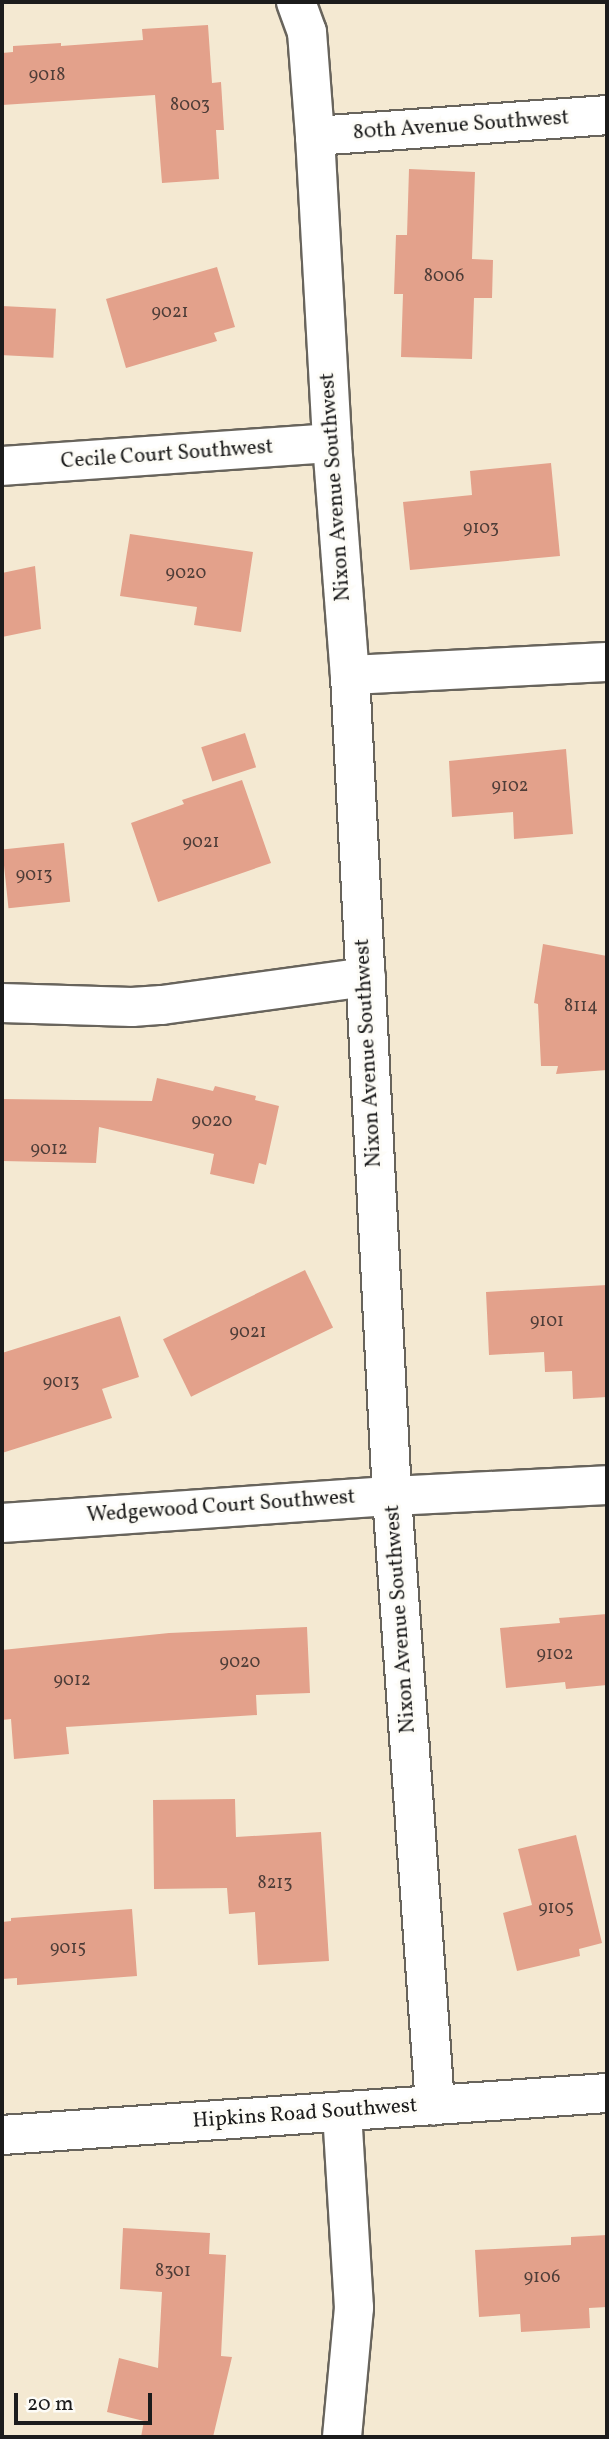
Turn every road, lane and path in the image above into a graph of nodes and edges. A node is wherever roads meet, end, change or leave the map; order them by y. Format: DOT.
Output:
graph roads {
  1 [pos="296,2"];
  2 [pos="607,116"];
  3 [pos="315,136"];
  4 [pos="332,443"];
  5 [pos="2,466"];
  6 [pos="607,662"];
  7 [pos="350,675"];
  8 [pos="366,977"];
  9 [pos="2,1003"];
  10 [pos="607,1485"];
  11 [pos="392,1496"];
  12 [pos="2,1522"];
  13 [pos="607,2093"];
  14 [pos="435,2105"];
  15 [pos="342,2111"];
  16 [pos="2,2135"];
  17 [pos="342,2437"];
  1 -- 3 [label="street, Nixon Avenue Southwest"];
  2 -- 3 [label="street, 80th Avenue Southwest"];
  3 -- 4 [label="street, Nixon Avenue Southwest"];
  4 -- 5 [label="street, Cecile Court Southwest"];
  4 -- 7 [label="street, Nixon Avenue Southwest"];
  6 -- 7 [label="street"];
  7 -- 8 [label="street, Nixon Avenue Southwest"];
  8 -- 9 [label="street"];
  8 -- 11 [label="street, Nixon Avenue Southwest"];
  10 -- 11 [label="street, Wedgewood Court Southwest"];
  11 -- 12 [label="street, Wedgewood Court Southwest"];
  11 -- 14 [label="street, Nixon Avenue Southwest"];
  13 -- 14 [label="street, Hipkins Road Southwest"];
  14 -- 15 [label="street, Hipkins Road Southwest"];
  15 -- 16 [label="street, Hipkins Road Southwest"];
  15 -- 17 [label="street"];
}
